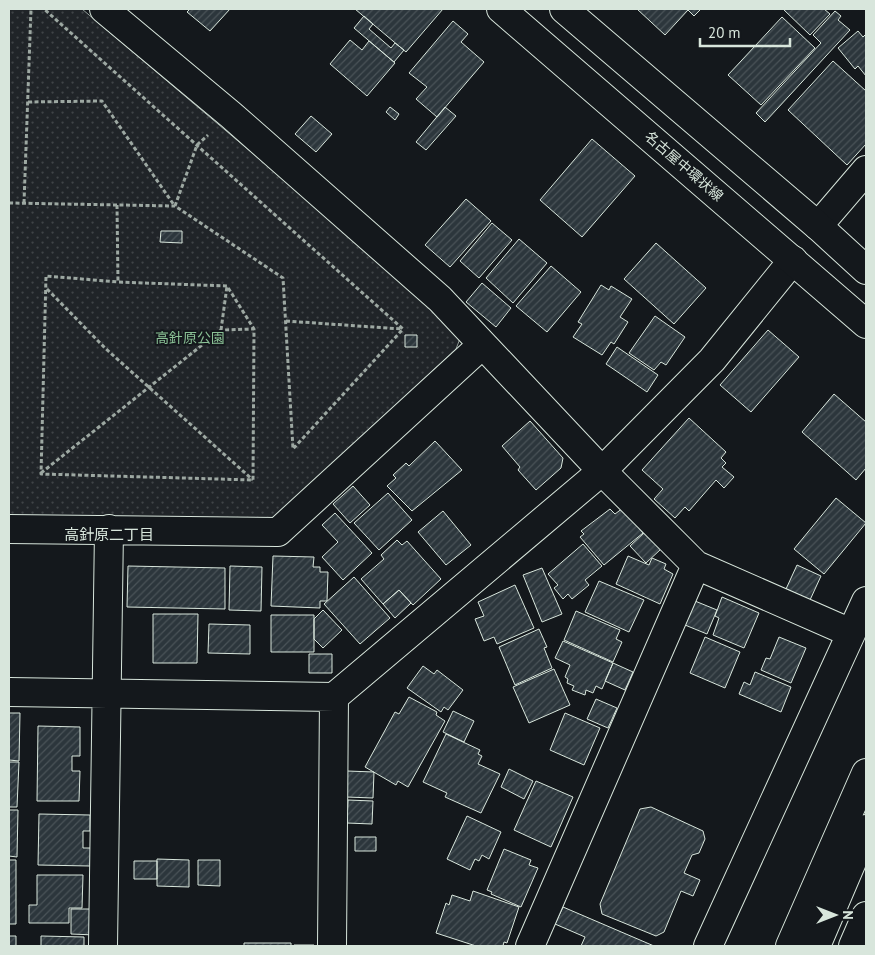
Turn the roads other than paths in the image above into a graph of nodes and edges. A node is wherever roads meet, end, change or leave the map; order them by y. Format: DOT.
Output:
graph roads {
  1 [pos="104,9"];
  2 [pos="501,9"];
  3 [pos="564,9"];
  4 [pos="866,170"];
  5 [pos="818,226"];
  6 [pos="793,260"];
  7 [pos="866,270"];
  8 [pos="866,324"];
  9 [pos="482,345"];
  10 [pos="602,470"];
  11 [pos="9,529"];
  12 [pos="109,529"];
  13 [pos="696,565"];
  14 [pos="866,601"];
  15 [pos="857,634"];
  16 [pos="9,692"];
  17 [pos="107,694"];
  18 [pos="334,697"];
  19 [pos="866,773"];
  20 [pos="866,829"];
  21 [pos="866,915"];
  22 [pos="103,946"];
  23 [pos="332,946"];
  24 [pos="530,946"];
  25 [pos="708,946"];
  26 [pos="790,946"];
  27 [pos="816,946"];
  28 [pos="853,946"];
  1 -- 9 [label="main road"];
  2 -- 6 [label="main road, 名古屋中環状線"];
  3 -- 5 [label="main road"];
  4 -- 5 [label="main road"];
  5 -- 7 [label="main road"];
  6 -- 8 [label="main road, 名古屋中環状線"];
  6 -- 10 [label="main road"];
  9 -- 10 [label="main road"];
  9 -- 12 [label="main road"];
  10 -- 13 [label="main road"];
  10 -- 18 [label="main road"];
  11 -- 12 [label="main road"];
  12 -- 17 [label="main road"];
  13 -- 15 [label="main road"];
  13 -- 24 [label="main road"];
  14 -- 15 [label="main road"];
  15 -- 25 [label="main road"];
  16 -- 17 [label="main road"];
  17 -- 18 [label="main road"];
  17 -- 22 [label="main road"];
  18 -- 23 [label="main road"];
  19 -- 26 [label="main road"];
  20 -- 27 [label="main road"];
  21 -- 28 [label="main road"];
}
